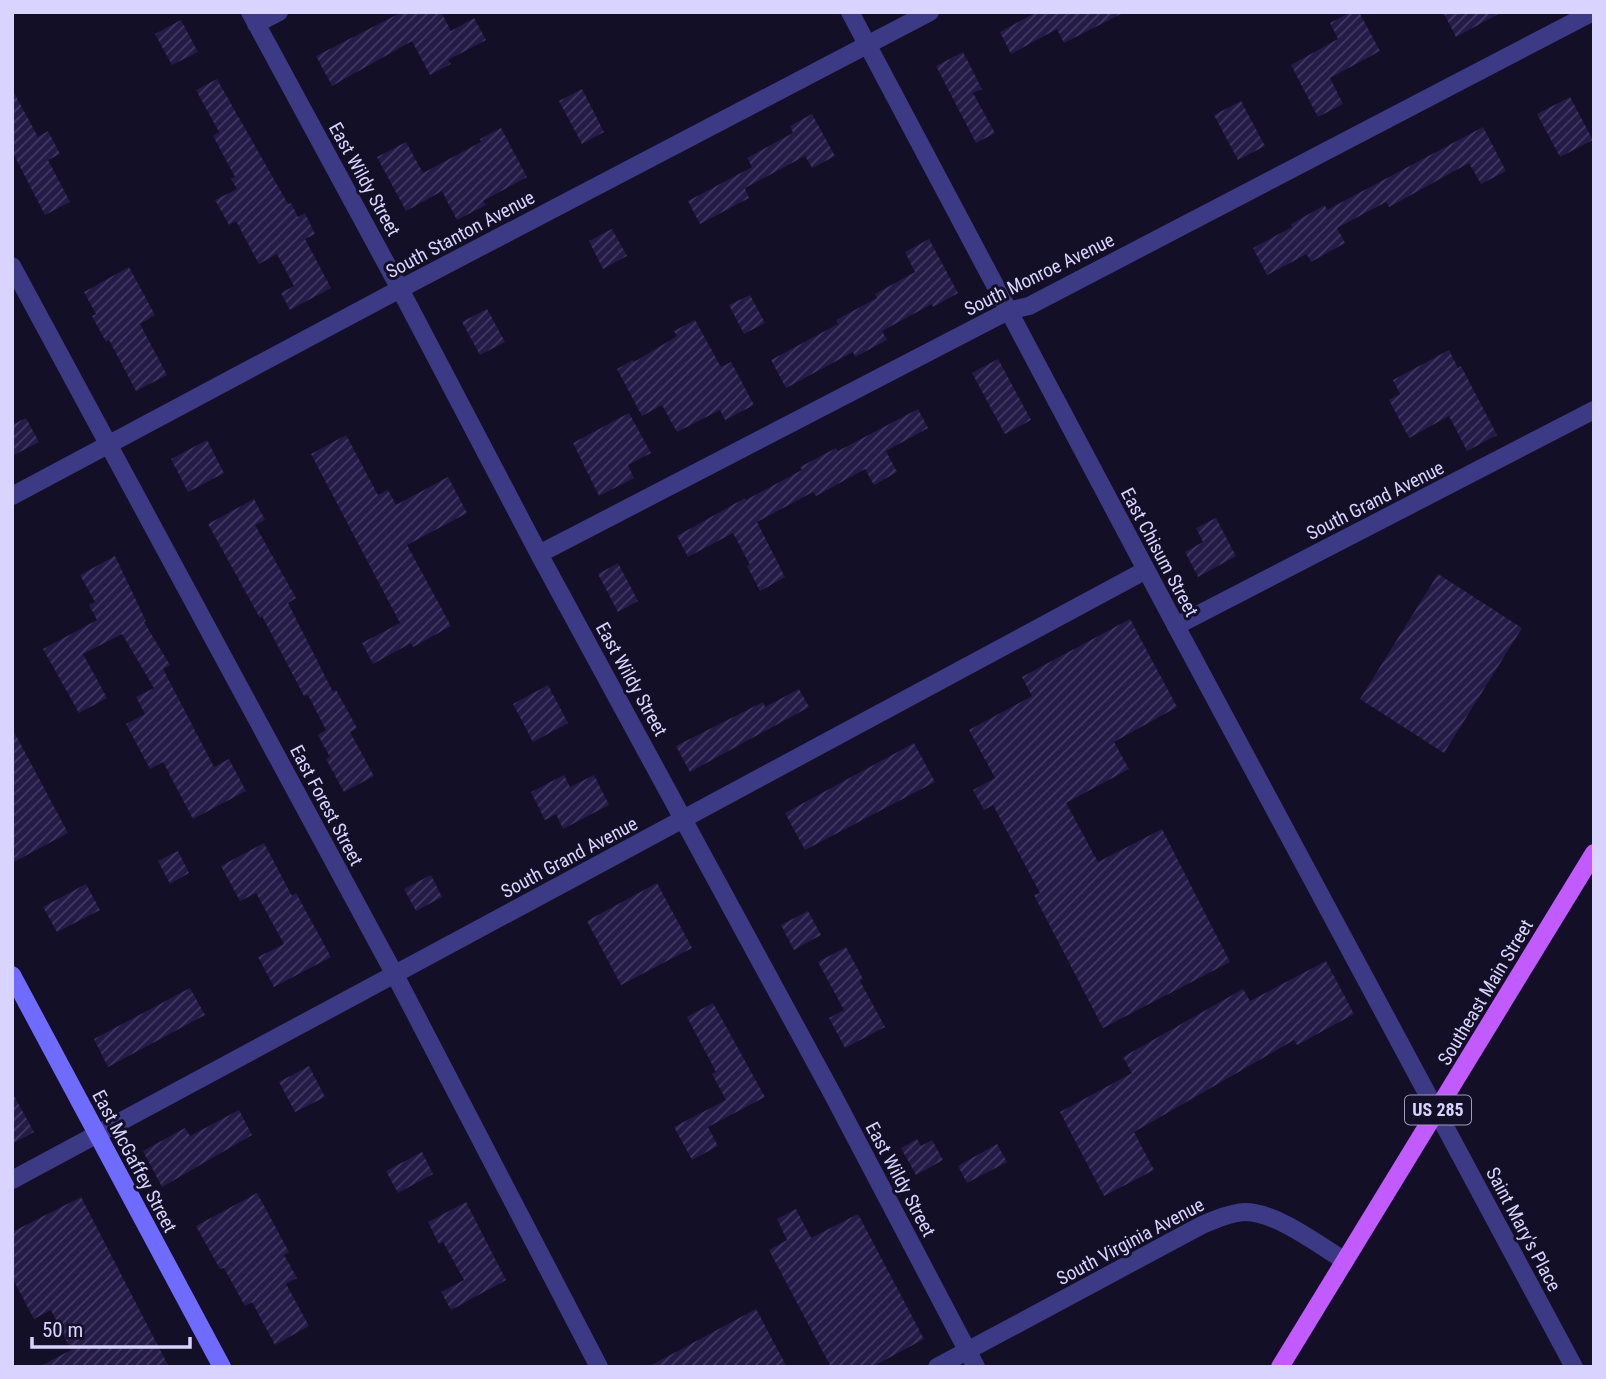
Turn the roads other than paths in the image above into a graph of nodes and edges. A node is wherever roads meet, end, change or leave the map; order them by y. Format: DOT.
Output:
graph roads {
  1 [pos="279,12"];
  2 [pos="850,12"];
  3 [pos="930,12"];
  4 [pos="1593,12"];
  5 [pos="253,18"];
  6 [pos="867,45"];
  7 [pos="12,266"];
  8 [pos="400,289"];
  9 [pos="1008,311"];
  10 [pos="1594,410"];
  11 [pos="109,443"];
  12 [pos="12,496"];
  13 [pos="539,554"];
  14 [pos="1146,570"];
  15 [pos="1175,626"];
  16 [pos="684,820"];
  17 [pos="1594,853"];
  18 [pos="12,975"];
  19 [pos="395,975"];
  20 [pos="1438,1110"];
  21 [pos="97,1135"];
  22 [pos="12,1180"];
  23 [pos="1345,1261"];
  24 [pos="972,1359"];
  25 [pos="222,1367"];
  26 [pos="598,1367"];
  27 [pos="937,1367"];
  28 [pos="1280,1367"];
  29 [pos="1574,1367"];
  1 -- 5 [label="street"];
  2 -- 6 [label="street, East Chisum Street"];
  3 -- 6 [label="street, South Stanton Avenue"];
  4 -- 9 [label="street, South Monroe Avenue"];
  5 -- 8 [label="street, East Wildy Street"];
  6 -- 8 [label="street, South Stanton Avenue"];
  6 -- 9 [label="street, East Chisum Street"];
  7 -- 11 [label="street, East Forest Street"];
  8 -- 11 [label="street, South Stanton Avenue"];
  8 -- 13 [label="street, East Wildy Street"];
  9 -- 13 [label="street, South Monroe Avenue"];
  9 -- 14 [label="street, East Chisum Street"];
  10 -- 15 [label="street, South Grand Avenue"];
  11 -- 12 [label="street, South Stanton Avenue"];
  11 -- 19 [label="street, East Forest Street"];
  13 -- 16 [label="street, East Wildy Street"];
  14 -- 15 [label="street, East Chisum Street"];
  14 -- 16 [label="street, South Grand Avenue"];
  15 -- 20 [label="street, East Chisum Street"];
  16 -- 19 [label="street, South Grand Avenue"];
  16 -- 24 [label="street, East Wildy Street"];
  17 -- 20 [label="main road, Southeast Main Street / US 285"];
  18 -- 21 [label="main road, East McGaffey Street"];
  19 -- 21 [label="street, South Grand Avenue"];
  19 -- 26 [label="street, East Forest Street"];
  20 -- 23 [label="main road, Southeast Main Street / US 285"];
  20 -- 29 [label="street, Saint Mary's Place"];
  21 -- 22 [label="street, South Grand Avenue"];
  21 -- 25 [label="main road, East McGaffey Street"];
  23 -- 24 [label="street, South Virginia Avenue"];
  23 -- 28 [label="main road, Southeast Main Street / US 285"];
  24 -- 27 [label="street, South Virginia Avenue"];
}
